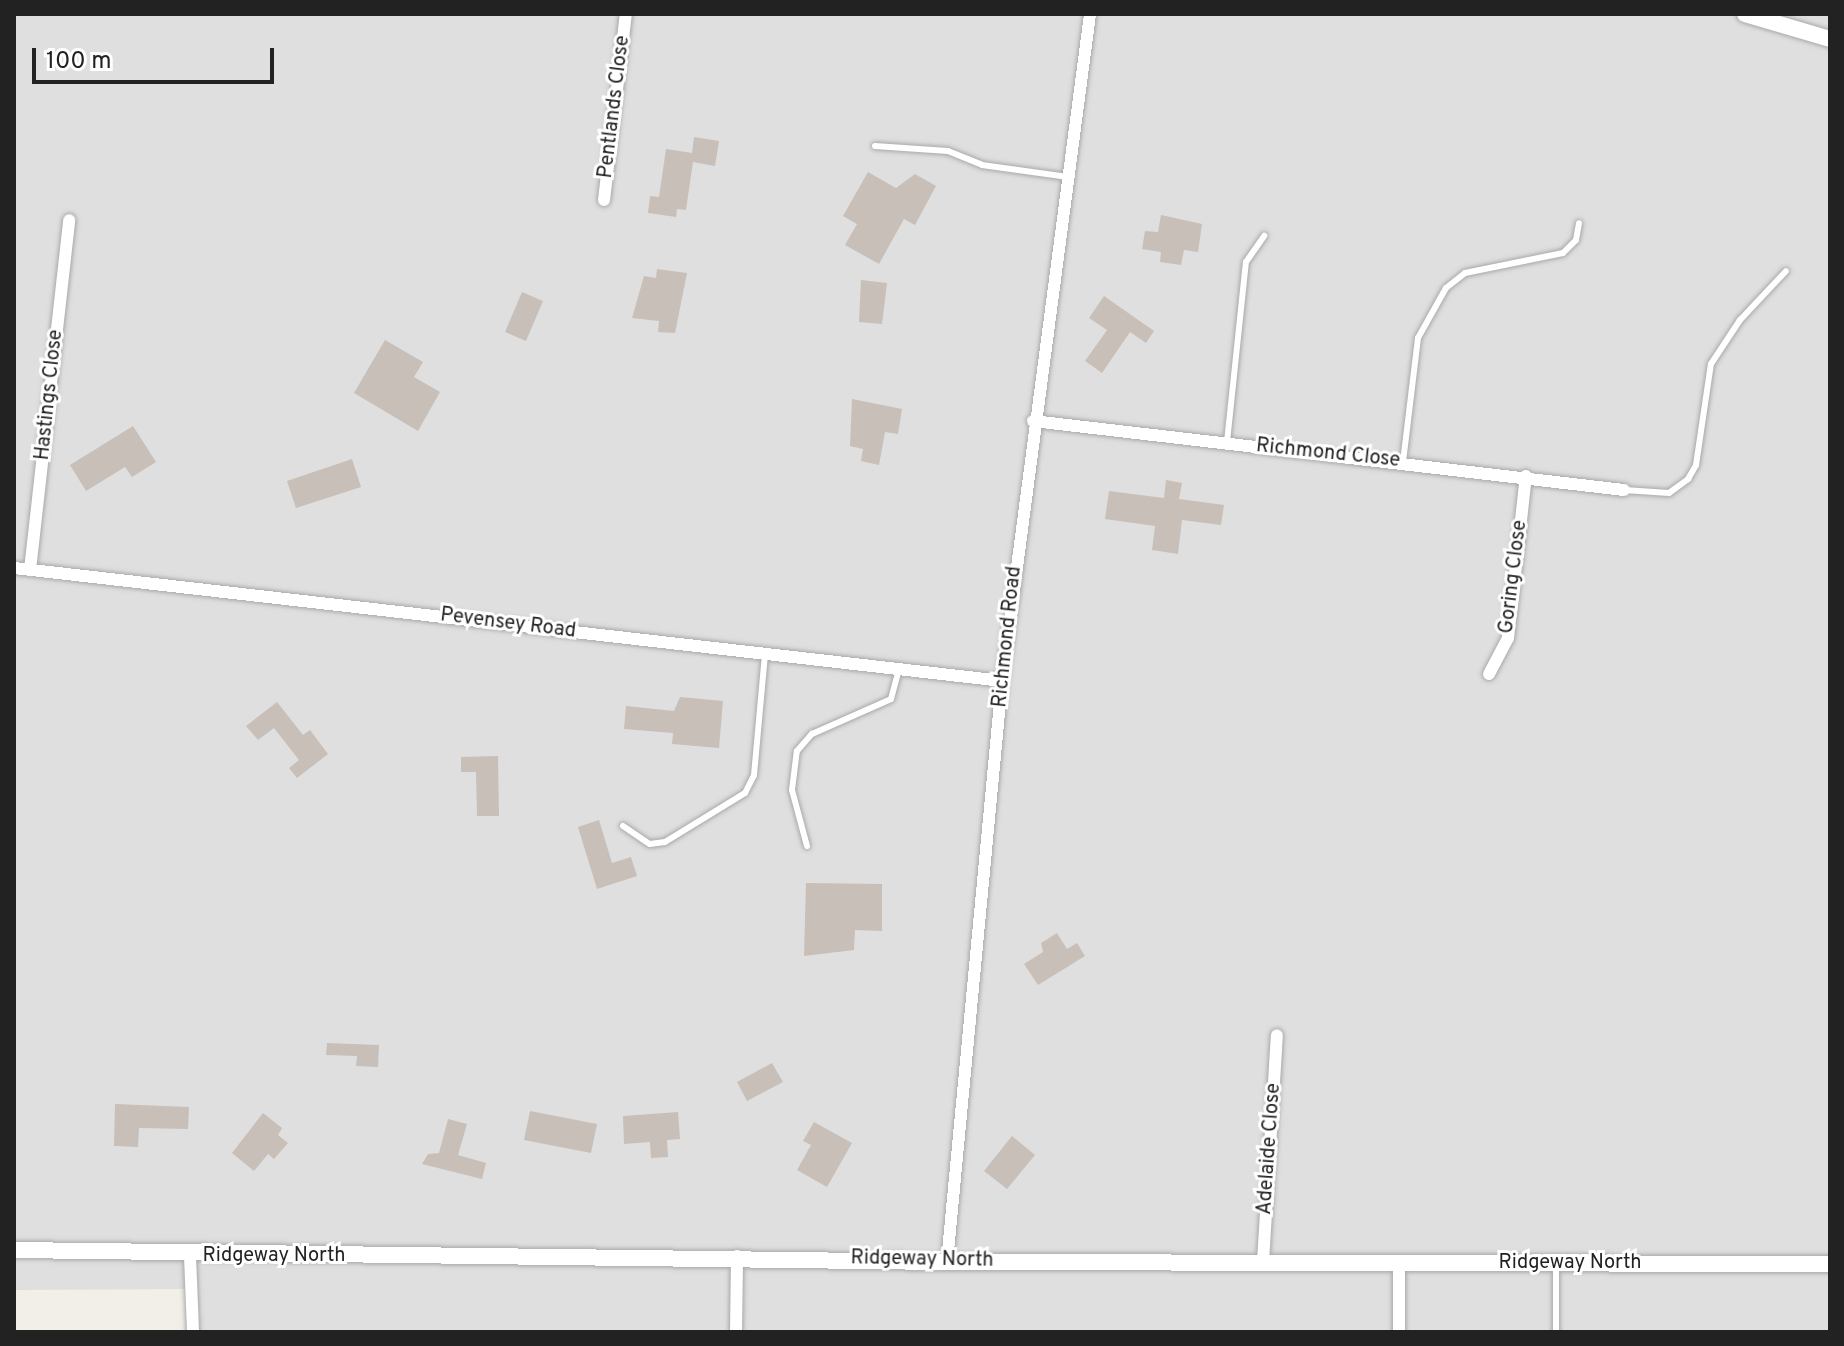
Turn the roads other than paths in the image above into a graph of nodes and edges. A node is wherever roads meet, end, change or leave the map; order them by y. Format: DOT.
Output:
graph roads {
  1 [pos="626,14"];
  2 [pos="1090,14"];
  3 [pos="1745,14"];
  4 [pos="1830,39"];
  5 [pos="875,146"];
  6 [pos="1068,177"];
  7 [pos="604,200"];
  8 [pos="69,220"];
  9 [pos="1579,223"];
  10 [pos="1264,236"];
  11 [pos="1786,271"];
  12 [pos="1033,421"];
  13 [pos="1227,442"];
  14 [pos="1403,462"];
  15 [pos="1526,476"];
  16 [pos="1624,490"];
  17 [pos="14,568"];
  18 [pos="30,570"];
  19 [pos="765,653"];
  20 [pos="899,670"];
  21 [pos="1489,674"];
  22 [pos="1002,681"];
  23 [pos="623,826"];
  24 [pos="807,846"];
  25 [pos="1277,1035"];
  26 [pos="14,1250"];
  27 [pos="190,1256"];
  28 [pos="737,1256"];
  29 [pos="947,1262"];
  30 [pos="1263,1262"];
  31 [pos="1556,1262"];
  32 [pos="1399,1264"];
  33 [pos="1830,1264"];
  34 [pos="193,1332"];
  35 [pos="736,1332"];
  36 [pos="1399,1332"];
  37 [pos="1556,1332"];
  1 -- 7 [label="street, Pentlands Close"];
  2 -- 6 [label="street, Richmond Road"];
  3 -- 4 [label="street"];
  5 -- 6 [label="lane"];
  6 -- 12 [label="street, Richmond Road"];
  8 -- 18 [label="street, Hastings Close"];
  9 -- 14 [label="lane"];
  10 -- 13 [label="lane"];
  11 -- 16 [label="lane"];
  12 -- 13 [label="street, Richmond Close"];
  12 -- 22 [label="street, Richmond Road"];
  13 -- 14 [label="street, Richmond Close"];
  14 -- 15 [label="street, Richmond Close"];
  15 -- 16 [label="street, Richmond Close"];
  15 -- 21 [label="street, Goring Close"];
  17 -- 18 [label="street, Pevensey Road"];
  18 -- 19 [label="street, Pevensey Road"];
  19 -- 20 [label="street, Pevensey Road"];
  19 -- 23 [label="lane"];
  20 -- 22 [label="street, Pevensey Road"];
  20 -- 24 [label="lane"];
  22 -- 29 [label="street, Richmond Road"];
  25 -- 30 [label="street, Adelaide Close"];
  26 -- 27 [label="street, Ridgeway North"];
  27 -- 28 [label="street, Ridgeway North"];
  27 -- 34 [label="street"];
  28 -- 29 [label="street, Ridgeway North"];
  28 -- 35 [label="street"];
  29 -- 30 [label="street, Ridgeway North"];
  30 -- 32 [label="street, Ridgeway North"];
  31 -- 32 [label="street, Ridgeway North"];
  31 -- 33 [label="street, Ridgeway North"];
  31 -- 37 [label="lane"];
  32 -- 36 [label="street"];
}
